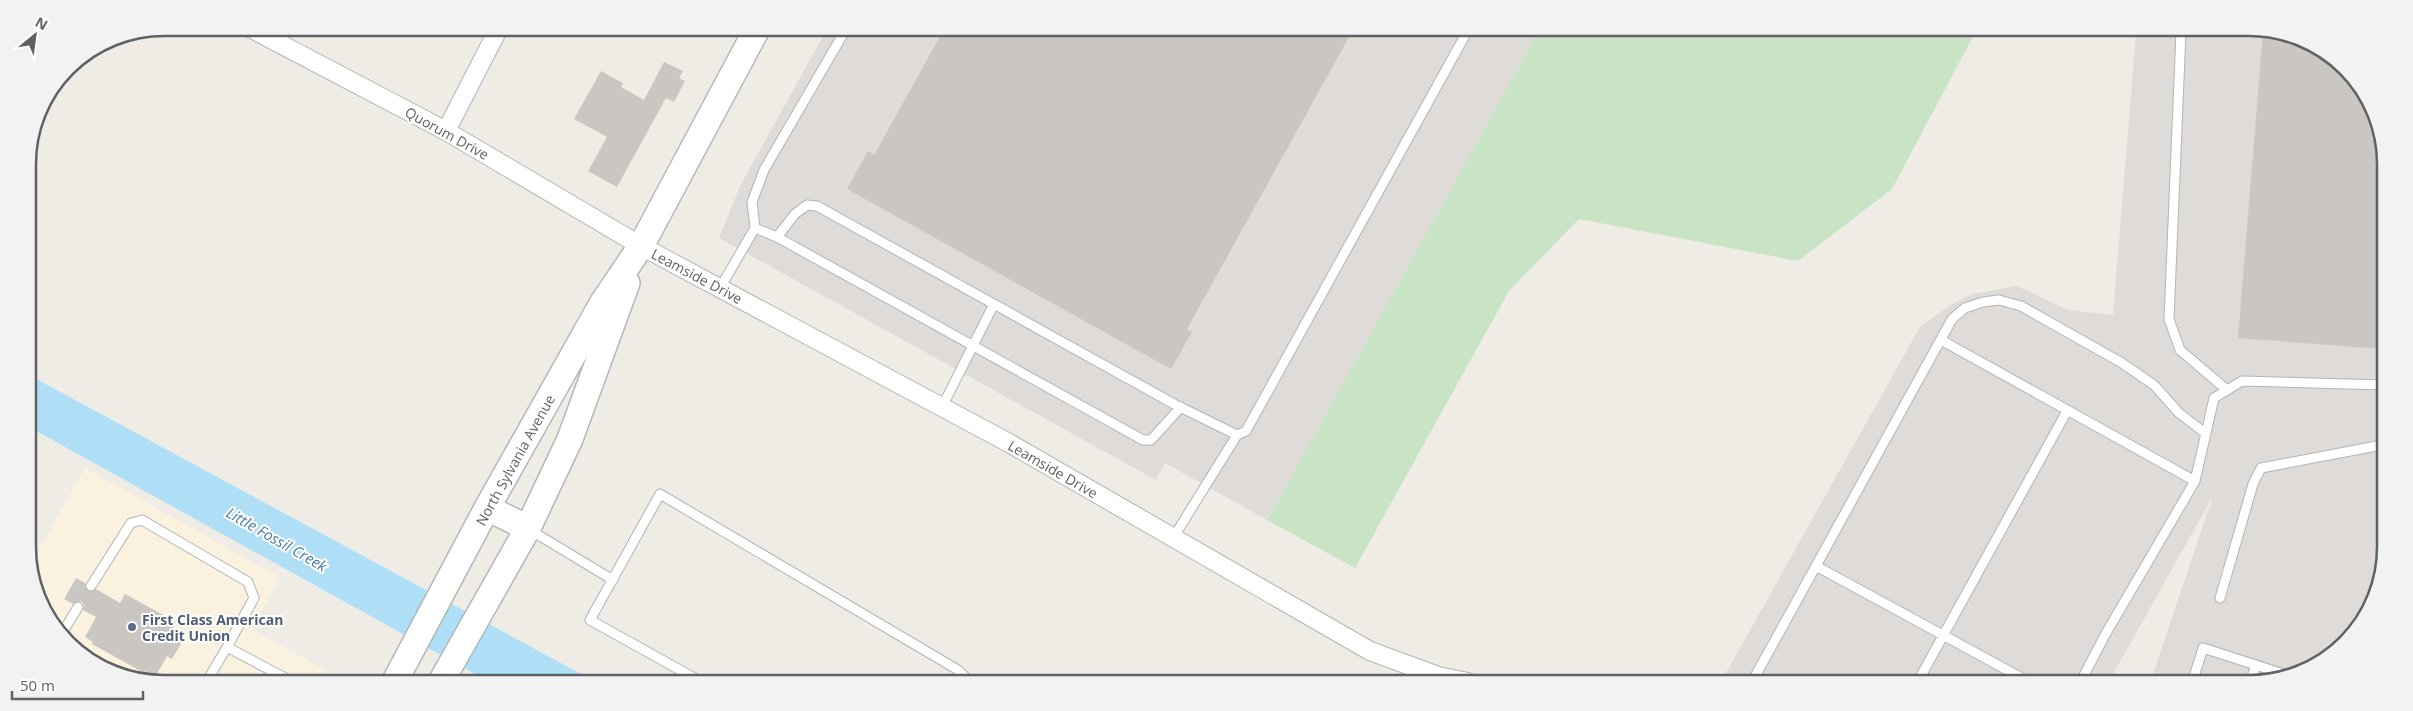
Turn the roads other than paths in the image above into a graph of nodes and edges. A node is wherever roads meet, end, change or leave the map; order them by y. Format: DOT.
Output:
graph roads {
  1 [pos="1464,36"];
  2 [pos="2181,36"];
  3 [pos="267,37"];
  4 [pos="494,37"];
  5 [pos="753,37"];
  6 [pos="842,37"];
  7 [pos="446,130"];
  8 [pos="755,228"];
  9 [pos="777,237"];
  10 [pos="641,246"];
  11 [pos="720,288"];
  12 [pos="994,304"];
  13 [pos="1941,340"];
  14 [pos="972,347"];
  15 [pos="2377,385"];
  16 [pos="2227,390"];
  17 [pos="942,407"];
  18 [pos="1181,407"];
  19 [pos="2068,410"];
  20 [pos="2205,433"];
  21 [pos="1237,435"];
  22 [pos="2377,446"];
  23 [pos="2194,481"];
  24 [pos="487,508"];
  25 [pos="528,528"];
  26 [pos="1172,538"];
  27 [pos="1816,566"];
  28 [pos="613,580"];
  29 [pos="90,586"];
  30 [pos="2220,598"];
  31 [pos="78,607"];
  32 [pos="65,628"];
  33 [pos="1943,635"];
  34 [pos="227,646"];
  35 [pos="2256,665"];
  36 [pos="2276,671"];
  37 [pos="1434,674"];
  38 [pos="1756,674"];
  39 [pos="1921,674"];
  40 [pos="2015,674"];
  41 [pos="2085,674"];
  42 [pos="2195,674"];
  43 [pos="2253,674"];
  44 [pos="210,675"];
  45 [pos="280,675"];
  46 [pos="399,675"];
  47 [pos="445,675"];
  48 [pos="689,675"];
  49 [pos="963,675"];
  1 -- 21 [label="lane"];
  2 -- 16 [label="lane"];
  3 -- 7 [label="street, Quorum Drive"];
  4 -- 7 [label="street"];
  5 -- 10 [label="street, North Sylvania Avenue"];
  6 -- 8 [label="lane"];
  7 -- 10 [label="street, Quorum Drive"];
  8 -- 9 [label="lane"];
  8 -- 11 [label="lane"];
  9 -- 12 [label="lane"];
  9 -- 14 [label="lane"];
  10 -- 11 [label="street, Leamside Drive"];
  10 -- 24 [label="street, North Sylvania Avenue"];
  10 -- 25 [label="street, North Sylvania Avenue"];
  11 -- 17 [label="street, Leamside Drive"];
  12 -- 14 [label="lane"];
  12 -- 18 [label="lane"];
  13 -- 19 [label="lane"];
  13 -- 20 [label="lane"];
  13 -- 27 [label="lane"];
  14 -- 17 [label="lane"];
  14 -- 18 [label="lane"];
  15 -- 16 [label="lane"];
  16 -- 20 [label="lane"];
  17 -- 26 [label="street, Leamside Drive"];
  18 -- 21 [label="lane"];
  19 -- 23 [label="lane"];
  19 -- 33 [label="lane"];
  20 -- 23 [label="lane"];
  21 -- 26 [label="lane"];
  22 -- 30 [label="lane"];
  23 -- 41 [label="lane"];
  24 -- 25 [label="street"];
  24 -- 46 [label="street, North Sylvania Avenue"];
  25 -- 28 [label="lane"];
  25 -- 47 [label="street, North Sylvania Avenue"];
  26 -- 37 [label="street, Leamside Drive"];
  27 -- 33 [label="lane"];
  27 -- 38 [label="lane"];
  28 -- 48 [label="lane"];
  28 -- 49 [label="lane"];
  29 -- 34 [label="lane"];
  31 -- 32 [label="lane"];
  33 -- 39 [label="lane"];
  33 -- 40 [label="lane"];
  34 -- 44 [label="lane"];
  34 -- 45 [label="lane"];
  35 -- 36 [label="lane"];
  35 -- 42 [label="lane"];
  35 -- 43 [label="lane"];
}
